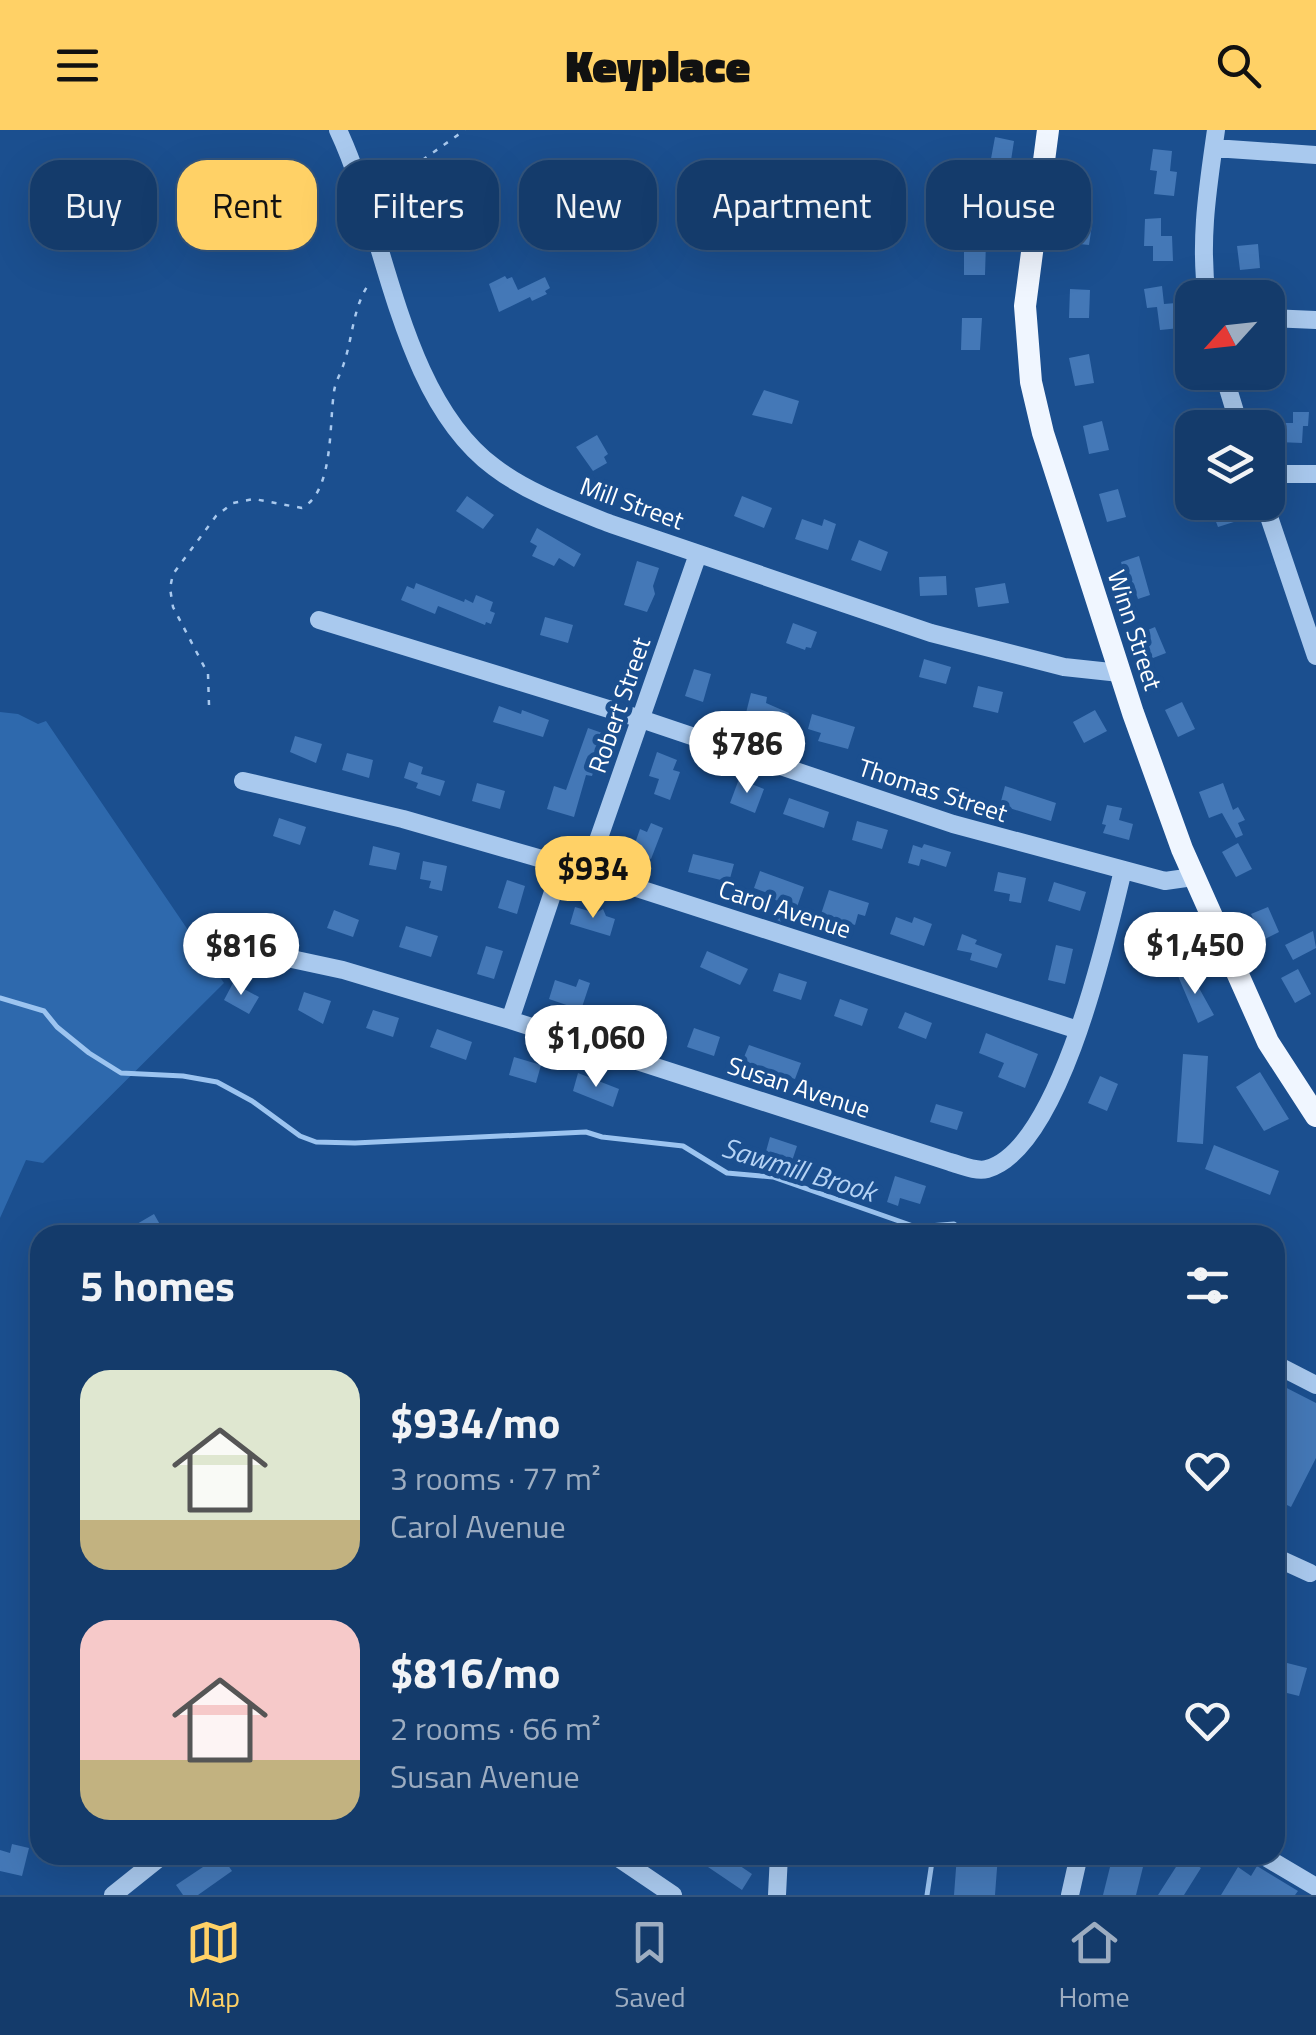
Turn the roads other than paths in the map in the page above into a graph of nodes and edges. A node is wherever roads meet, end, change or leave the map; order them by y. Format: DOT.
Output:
graph roads {
  1 [pos="338,130"];
  2 [pos="1048,130"];
  3 [pos="1215,139"];
  4 [pos="1316,155"];
  5 [pos="1205,280"];
  6 [pos="1285,319"];
  7 [pos="1316,320"];
  8 [pos="1285,474"];
  9 [pos="1316,474"];
  10 [pos="1270,520"];
  11 [pos="698,554"];
  12 [pos="318,620"];
  13 [pos="1316,656"];
  14 [pos="1120,673"];
  15 [pos="641,719"];
  16 [pos="244,781"];
  17 [pos="562,865"];
  18 [pos="1123,870"];
  19 [pos="587,872"];
  20 [pos="1193,877"];
  21 [pos="250,950"];
  22 [pos="510,1020"];
  23 [pos="1078,1030"];
  24 [pos="1316,1116"];
  25 [pos="1285,1369"];
  26 [pos="1316,1385"];
  27 [pos="1285,1560"];
  28 [pos="1314,1569"];
  29 [pos="150,1865"];
  30 [pos="629,1865"];
  31 [pos="778,1865"];
  32 [pos="1077,1865"];
  33 [pos="1279,1865"];
  34 [pos="1316,1887"];
  35 [pos="113,1895"];
  36 [pos="673,1895"];
  37 [pos="777,1895"];
  38 [pos="1070,1895"];
  1 -- 11 [label="street, Mill Street"];
  2 -- 14 [label="main road, Winn Street"];
  3 -- 4 [label="street"];
  3 -- 5 [label="street"];
  6 -- 7 [label="street"];
  8 -- 9 [label="street"];
  10 -- 13 [label="street"];
  11 -- 14 [label="street, Mill Street"];
  11 -- 15 [label="street, Robert Street"];
  12 -- 15 [label="street, Thomas Street"];
  14 -- 20 [label="main road, Winn Street"];
  15 -- 18 [label="street, Thomas Street"];
  15 -- 19 [label="street, Robert Street"];
  16 -- 17 [label="street, Carol Avenue"];
  17 -- 19 [label="street, Carol Avenue"];
  17 -- 22 [label="street"];
  18 -- 20 [label="street, Thomas Street"];
  18 -- 23 [label="street"];
  19 -- 23 [label="street, Carol Avenue"];
  20 -- 24 [label="main road, Winn Street"];
  21 -- 22 [label="street, Susan Avenue"];
  22 -- 23 [label="street, Susan Avenue"];
  25 -- 26 [label="street"];
  27 -- 28 [label="street"];
  29 -- 35 [label="street"];
  30 -- 36 [label="street"];
  31 -- 37 [label="street"];
  32 -- 38 [label="street"];
  33 -- 34 [label="street"];
}
